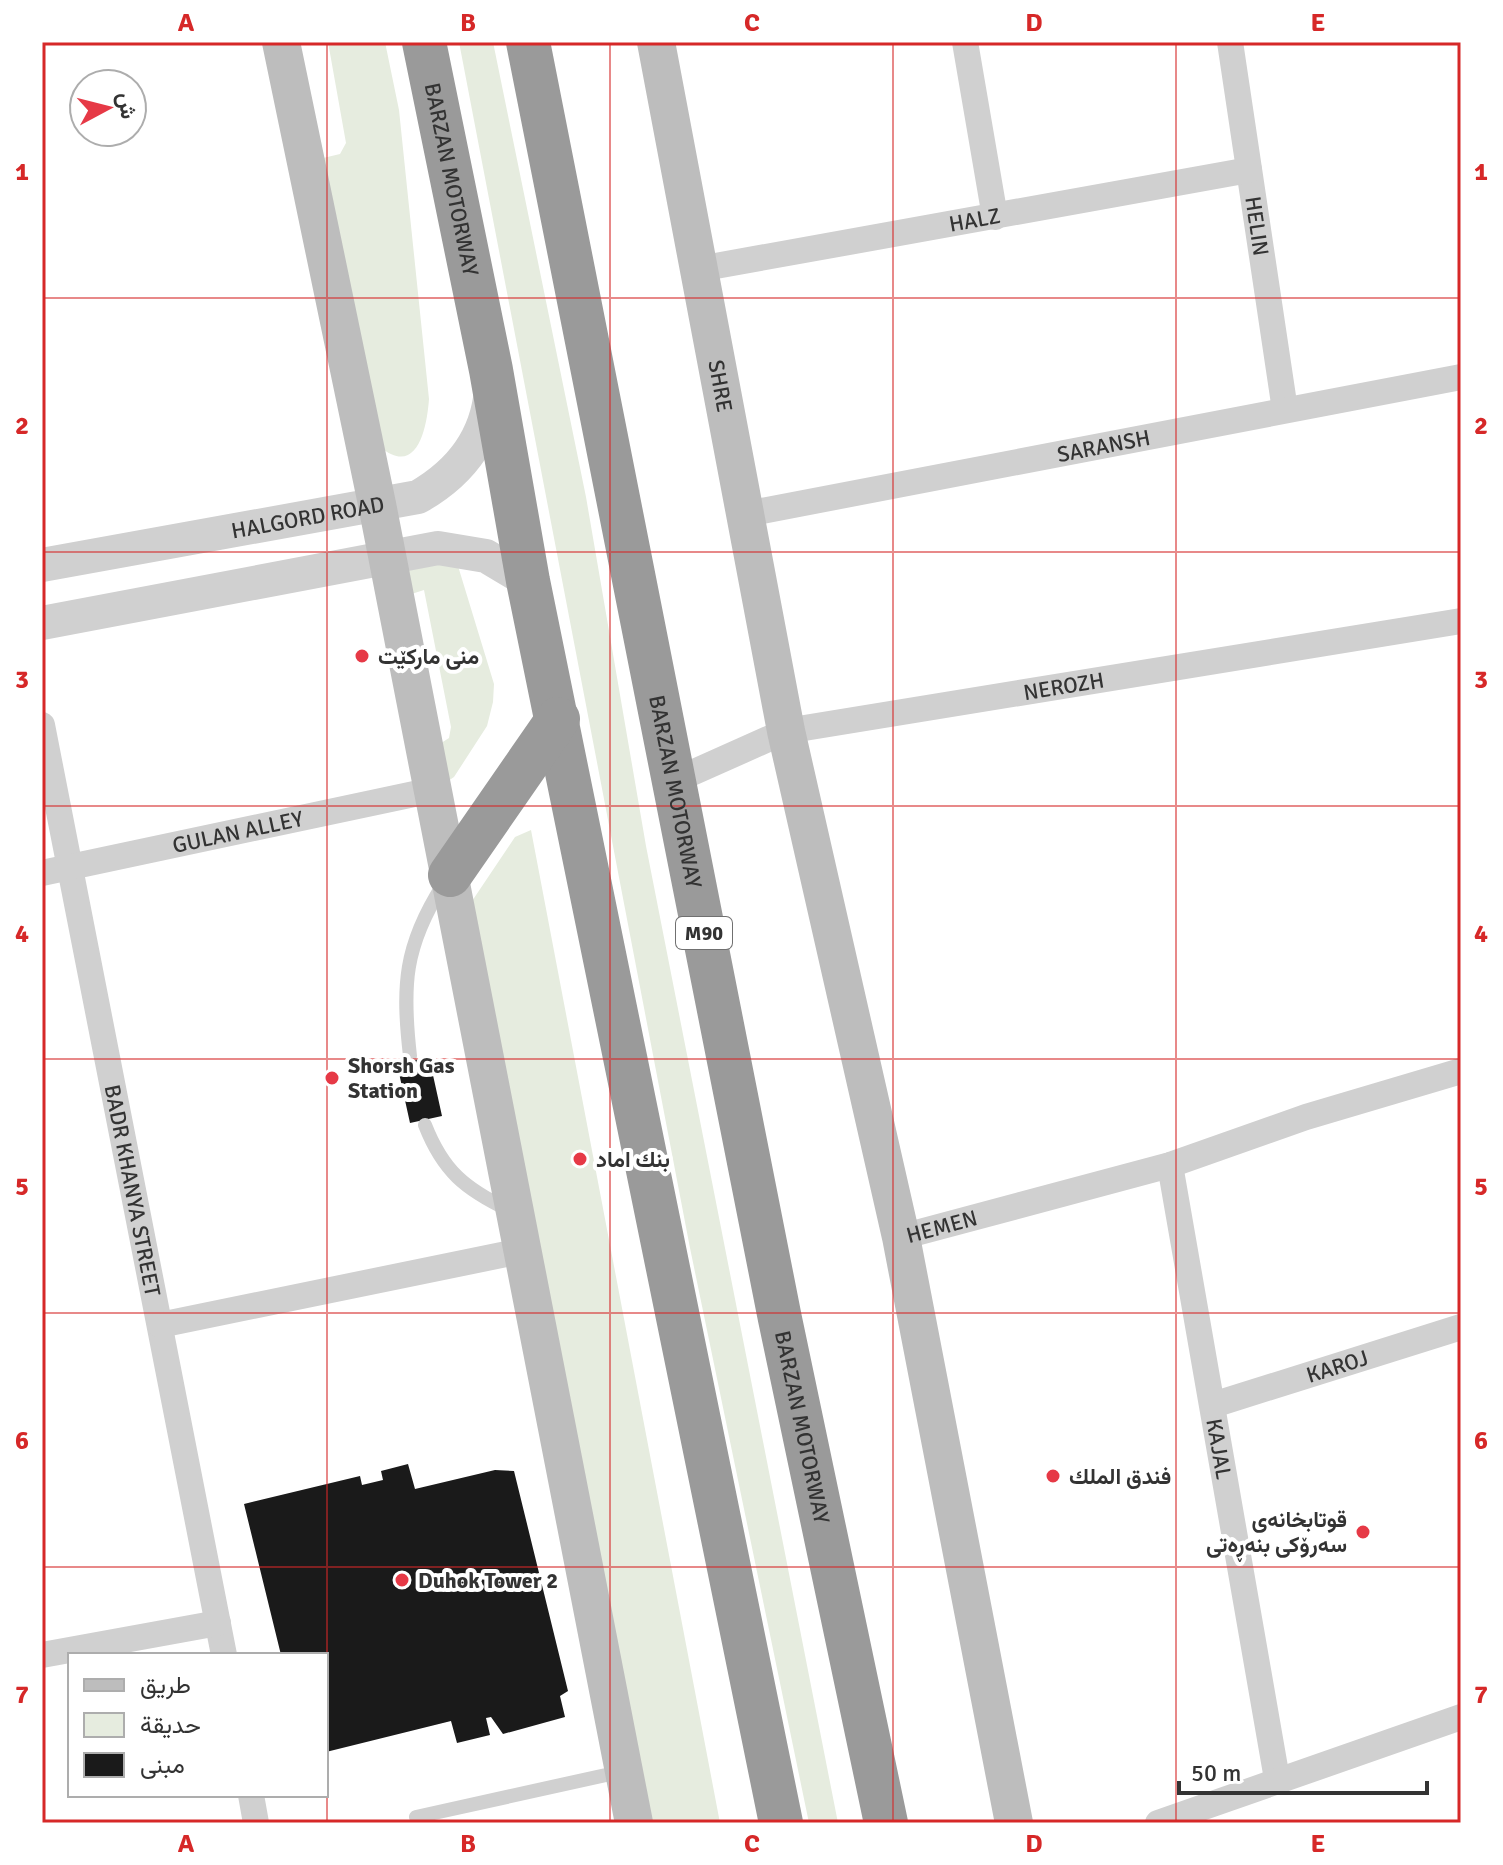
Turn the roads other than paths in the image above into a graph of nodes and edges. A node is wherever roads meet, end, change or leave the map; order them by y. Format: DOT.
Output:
graph roads {
  1 [pos="281,42"];
  2 [pos="424,42"];
  3 [pos="528,42"];
  4 [pos="656,42"];
  5 [pos="965,42"];
  6 [pos="1230,42"];
  7 [pos="1249,170"];
  8 [pos="995,217"];
  9 [pos="699,269"];
  10 [pos="491,370"];
  11 [pos="1461,377"];
  12 [pos="1285,410"];
  13 [pos="377,504"];
  14 [pos="746,514"];
  15 [pos="386,556"];
  16 [pos="42,565"];
  17 [pos="528,581"];
  18 [pos="1461,621"];
  19 [pos="42,623"];
  20 [pos="558,719"];
  21 [pos="42,725"];
  22 [pos="786,731"];
  23 [pos="674,781"];
  24 [pos="433,790"];
  25 [pos="70,867"];
  26 [pos="42,873"];
  27 [pos="450,875"];
  28 [pos="410,1056"];
  29 [pos="1461,1071"];
  30 [pos="425,1125"];
  31 [pos="1170,1165"];
  32 [pos="514,1212"];
  33 [pos="901,1237"];
  34 [pos="521,1251"];
  35 [pos="160,1325"];
  36 [pos="1461,1327"];
  37 [pos="1213,1405"];
  38 [pos="218,1623"];
  39 [pos="224,1653"];
  40 [pos="42,1655"];
  41 [pos="1461,1717"];
  42 [pos="624,1771"];
  43 [pos="1277,1779"];
  44 [pos="251,1797"];
  45 [pos="416,1817"];
  46 [pos="256,1823"];
  47 [pos="634,1823"];
  48 [pos="781,1823"];
  49 [pos="886,1823"];
  50 [pos="1014,1823"];
  51 [pos="1158,1823"];
  1 -- 13 [label="main road"];
  2 -- 10 [label="highway, BARZAN MOTORWAY"];
  3 -- 23 [label="highway, BARZAN MOTORWAY / M90"];
  4 -- 9 [label="main road, SHRE"];
  5 -- 8 [label="street"];
  6 -- 7 [label="street, HELIN"];
  7 -- 8 [label="street, HALZ"];
  7 -- 12 [label="street, HELIN"];
  8 -- 9 [label="street, HALZ"];
  9 -- 14 [label="main road, SHRE"];
  10 -- 13 [label="street, HALGORD ROAD"];
  10 -- 17 [label="highway, BARZAN MOTORWAY"];
  11 -- 12 [label="street, SARANSH"];
  12 -- 14 [label="street, SARANSH"];
  13 -- 15 [label="main road"];
  13 -- 16 [label="street, HALGORD ROAD"];
  14 -- 22 [label="main road, SHRE"];
  15 -- 17 [label="street"];
  15 -- 19 [label="street"];
  15 -- 24 [label="main road"];
  17 -- 20 [label="highway, BARZAN MOTORWAY"];
  18 -- 22 [label="street, NEROZH"];
  20 -- 27 [label="highway"];
  20 -- 48 [label="highway, BARZAN MOTORWAY"];
  21 -- 25 [label="street, BADR KHANYA STREET"];
  22 -- 23 [label="street, NEROZH"];
  22 -- 33 [label="main road, SHRE"];
  23 -- 49 [label="highway, BARZAN MOTORWAY / M90"];
  24 -- 25 [label="street, GULAN ALLEY"];
  24 -- 27 [label="main road"];
  25 -- 26 [label="street, GULAN ALLEY"];
  25 -- 35 [label="street, BADR KHANYA STREET"];
  27 -- 28 [label="lane"];
  27 -- 32 [label="main road"];
  29 -- 31 [label="street, HEMEN"];
  30 -- 32 [label="lane"];
  31 -- 33 [label="street, HEMEN"];
  31 -- 37 [label="street, KAJAL"];
  32 -- 34 [label="main road"];
  33 -- 50 [label="main road, HEMEN"];
  34 -- 35 [label="street"];
  34 -- 42 [label="main road"];
  35 -- 38 [label="street, BADR KHANYA STREET"];
  36 -- 37 [label="street, KAROJ"];
  37 -- 43 [label="street, KAJAL"];
  38 -- 39 [label="street, BADR KHANYA STREET"];
  38 -- 40 [label="street"];
  41 -- 43 [label="street"];
  42 -- 45 [label="lane"];
  42 -- 47 [label="main road"];
  43 -- 51 [label="street"];
  44 -- 46 [label="street"];
}
